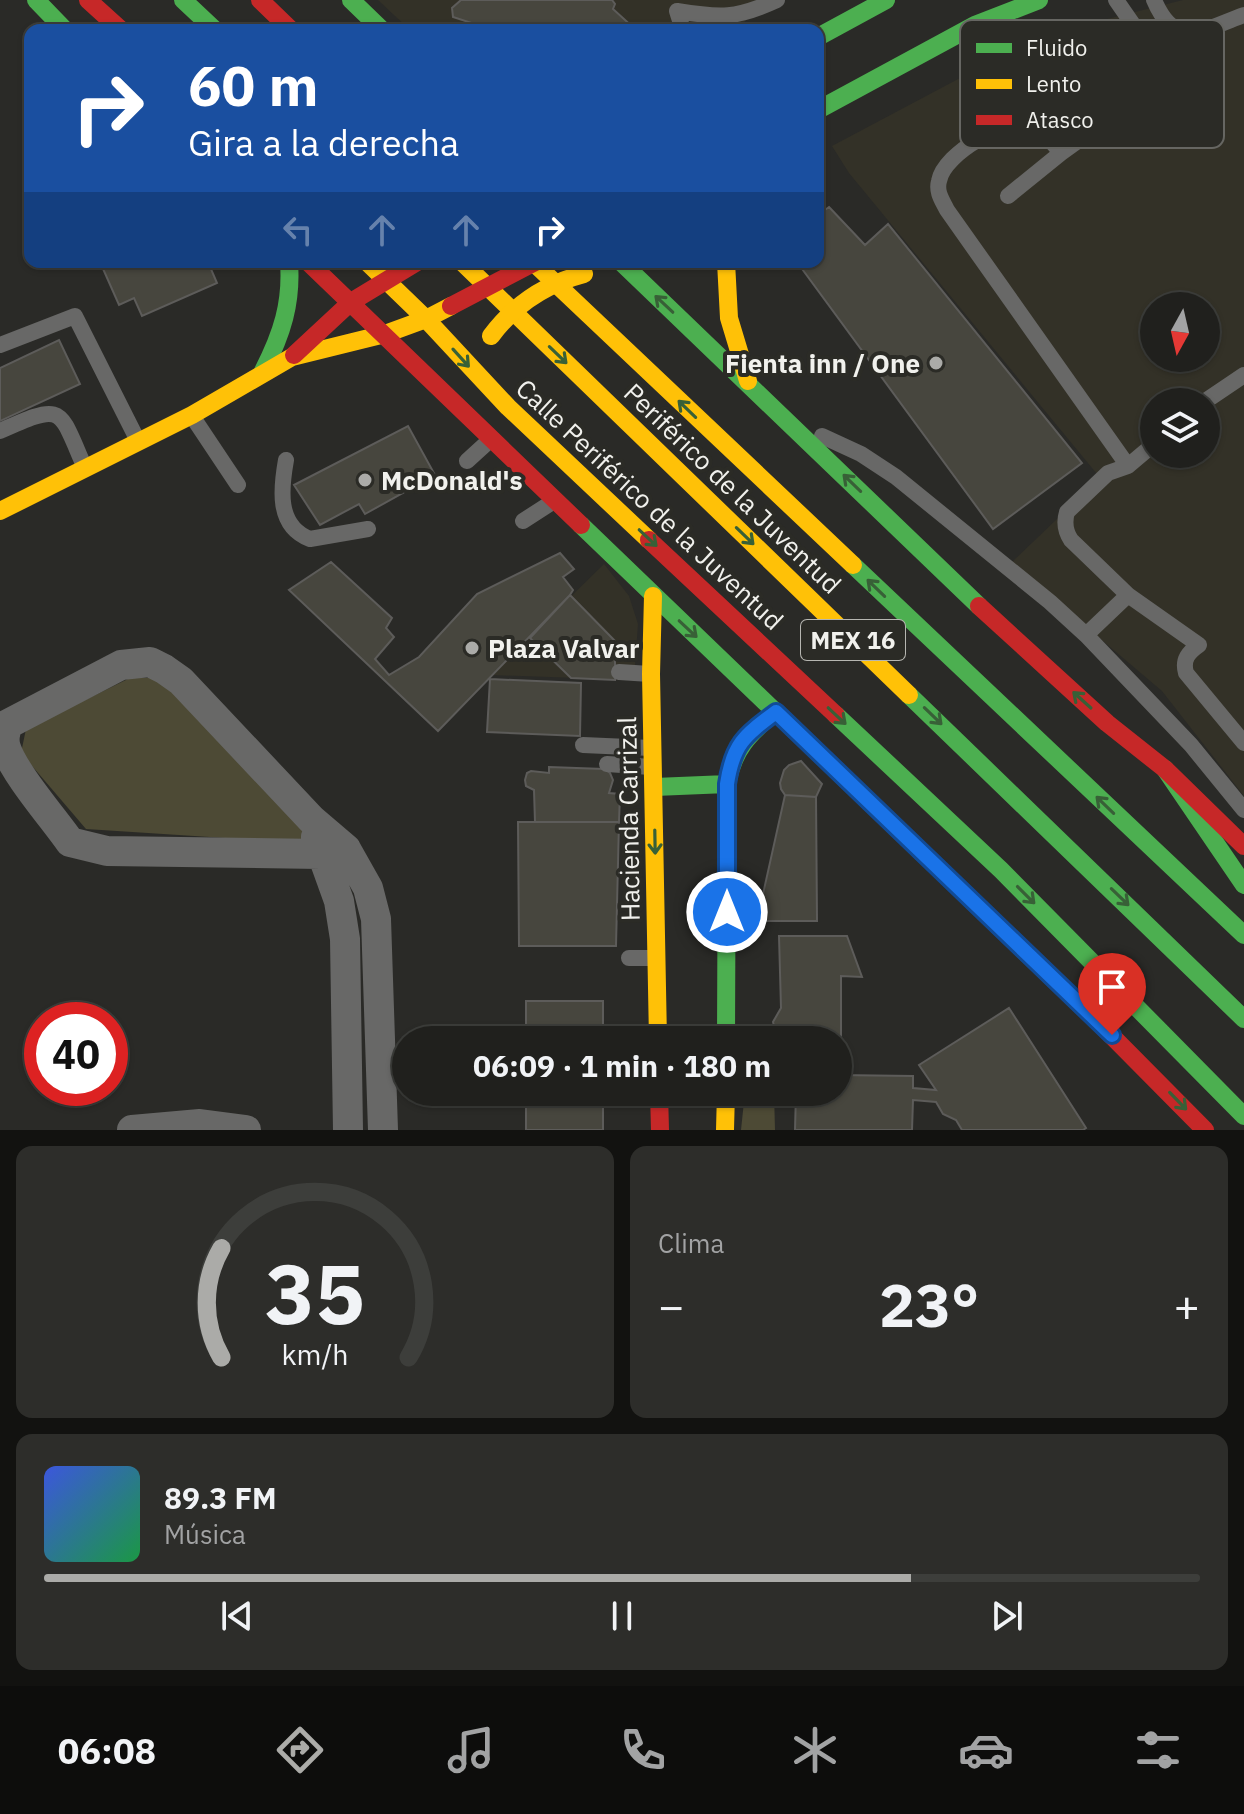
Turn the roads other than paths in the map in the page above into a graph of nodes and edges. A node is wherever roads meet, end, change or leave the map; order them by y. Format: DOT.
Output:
graph roads {
  1 [pos="36,0"];
  2 [pos="88,0"];
  3 [pos="183,0"];
  4 [pos="260,0"];
  5 [pos="351,0"];
  6 [pos="777,0"];
  7 [pos="886,0"];
  8 [pos="1039,0"];
  9 [pos="1116,0"];
  10 [pos="1154,0"];
  11 [pos="1244,15"];
  12 [pos="988,20"];
  13 [pos="1130,20"];
  14 [pos="1164,20"];
  15 [pos="1224,22"];
  16 [pos="59,24"];
  17 [pos="114,24"];
  18 [pos="209,24"];
  19 [pos="285,24"];
  20 [pos="376,24"];
  21 [pos="681,24"];
  22 [pos="960,33"];
  23 [pos="824,34"];
  24 [pos="824,107"];
  25 [pos="967,148"];
  26 [pos="1057,148"];
  27 [pos="1068,148"];
  28 [pos="1061,153"];
  29 [pos="1008,196"];
  30 [pos="289,268"];
  31 [pos="314,268"];
  32 [pos="373,268"];
  33 [pos="406,268"];
  34 [pos="468,268"];
  35 [pos="523,268"];
  36 [pos="540,268"];
  37 [pos="627,268"];
  38 [pos="726,268"];
  39 [pos="386,281"];
  40 [pos="639,281"];
  41 [pos="351,302"];
  42 [pos="426,319"];
  43 [pos="385,334"];
  44 [pos="0,345"];
  45 [pos="292,357"];
  46 [pos="263,371"];
  47 [pos="1244,375"];
  48 [pos="750,386"];
  49 [pos="1220,391"];
  50 [pos="495,395"];
  51 [pos="192,415"];
  52 [pos="787,420"];
  53 [pos="0,431"];
  54 [pos="490,440"];
  55 [pos="138,442"];
  56 [pos="1140,456"];
  57 [pos="508,457"];
  58 [pos="286,460"];
  59 [pos="467,461"];
  60 [pos="1128,466"];
  61 [pos="85,470"];
  62 [pos="238,485"];
  63 [pos="538,486"];
  64 [pos="554,501"];
  65 [pos="617,510"];
  66 [pos="0,511"];
  67 [pos="523,521"];
  68 [pos="368,529"];
  69 [pos="1128,595"];
  70 [pos="653,596"];
  71 [pos="1086,635"];
  72 [pos="619,672"];
  73 [pos="651,674"];
  74 [pos="776,712"];
  75 [pos="1244,743"];
  76 [pos="583,745"];
  77 [pos="653,758"];
  78 [pos="607,764"];
  79 [pos="1165,769"];
  80 [pos="727,784"];
  81 [pos="655,787"];
  82 [pos="1244,810"];
  83 [pos="1244,846"];
  84 [pos="333,852"];
  85 [pos="1244,885"];
  86 [pos="1244,935"];
  87 [pos="657,957"];
  88 [pos="629,958"];
  89 [pos="1244,1019"];
  90 [pos="658,1026"];
  91 [pos="726,1026"];
  92 [pos="659,1106"];
  93 [pos="726,1106"];
  94 [pos="1244,1116"];
  95 [pos="132,1130"];
  96 [pos="246,1130"];
  97 [pos="348,1130"];
  98 [pos="383,1130"];
  99 [pos="660,1130"];
  100 [pos="725,1130"];
  101 [pos="1205,1130"];
  1 -- 16 [label="main road"];
  2 -- 17 [label="main road"];
  3 -- 18 [label="main road"];
  4 -- 19 [label="main road"];
  5 -- 20 [label="main road"];
  6 -- 21 [label="lane"];
  7 -- 23 [label="main road"];
  8 -- 12 [label="main road"];
  9 -- 13 [label="lane"];
  10 -- 14 [label="lane"];
  11 -- 15 [label="lane"];
  22 -- 24 [label="main road"];
  25 -- 60 [label="lane"];
  26 -- 28 [label="lane"];
  27 -- 28 [label="lane"];
  28 -- 29 [label="lane"];
  30 -- 46 [label="main road"];
  31 -- 41 [label="main road"];
  32 -- 39 [label="main road, Calle Periférico de la Juventud"];
  33 -- 39 [label="main road"];
  34 -- 89 [label="main road, Periférico de la Juventud / MEX 16, one-way"];
  35 -- 42 [label="main road, bridge"];
  86 -- 36 [label="main road, Periférico de la Juventud / MEX 16, one-way"];
  37 -- 40 [label="main road"];
  38 -- 48 [label="main road"];
  39 -- 41 [label="main road"];
  39 -- 42 [label="main road, Calle Periférico de la Juventud"];
  48 -- 40 [label="main road, one-way"];
  40 -- 50 [label="main road, bridge"];
  41 -- 43 [label="main road"];
  41 -- 45 [label="main road"];
  42 -- 43 [label="main road"];
  42 -- 50 [label="main road, Calle Periférico de la Juventud, one-way"];
  43 -- 45 [label="main road"];
  43 -- 54 [label="main road"];
  44 -- 55 [label="lane"];
  45 -- 46 [label="main road"];
  46 -- 51 [label="main road"];
  47 -- 49 [label="lane"];
  48 -- 52 [label="main road"];
  50 -- 57 [label="main road"];
  50 -- 65 [label="main road, Calle Periférico de la Juventud"];
  51 -- 55 [label="main road"];
  51 -- 62 [label="lane"];
  52 -- 71 [label="lane"];
  79 -- 52 [label="main road, one-way"];
  53 -- 61 [label="lane"];
  54 -- 57 [label="main road"];
  54 -- 59 [label="lane"];
  55 -- 61 [label="main road"];
  56 -- 60 [label="lane"];
  57 -- 63 [label="main road"];
  58 -- 68 [label="lane"];
  60 -- 69 [label="lane"];
  61 -- 66 [label="main road"];
  63 -- 64 [label="main road"];
  63 -- 65 [label="main road"];
  64 -- 67 [label="lane"];
  64 -- 70 [label="main road"];
  65 -- 94 [label="main road, Calle Periférico de la Juventud, one-way"];
  69 -- 71 [label="lane"];
  69 -- 75 [label="lane"];
  70 -- 73 [label="main road, Hacienda Carrizal"];
  70 -- 74 [label="main road, one-way"];
  71 -- 82 [label="lane"];
  72 -- 73 [label="lane"];
  73 -- 77 [label="main road, Hacienda Carrizal"];
  74 -- 80 [label="main road"];
  74 -- 101 [label="main road, one-way"];
  76 -- 77 [label="lane"];
  77 -- 78 [label="lane"];
  77 -- 81 [label="main road, Hacienda Carrizal"];
  79 -- 83 [label="main road"];
  79 -- 85 [label="main road"];
  80 -- 81 [label="main road"];
  80 -- 91 [label="main road"];
  81 -- 87 [label="main road, Hacienda Carrizal, one-way"];
  84 -- 84 [label="street"];
  84 -- 97 [label="street"];
  84 -- 98 [label="street"];
  87 -- 88 [label="lane"];
  87 -- 90 [label="main road, Hacienda Carrizal"];
  92 -- 99 [label="main road"];
  93 -- 100 [label="main road"];
  95 -- 96 [label="street"];
}
